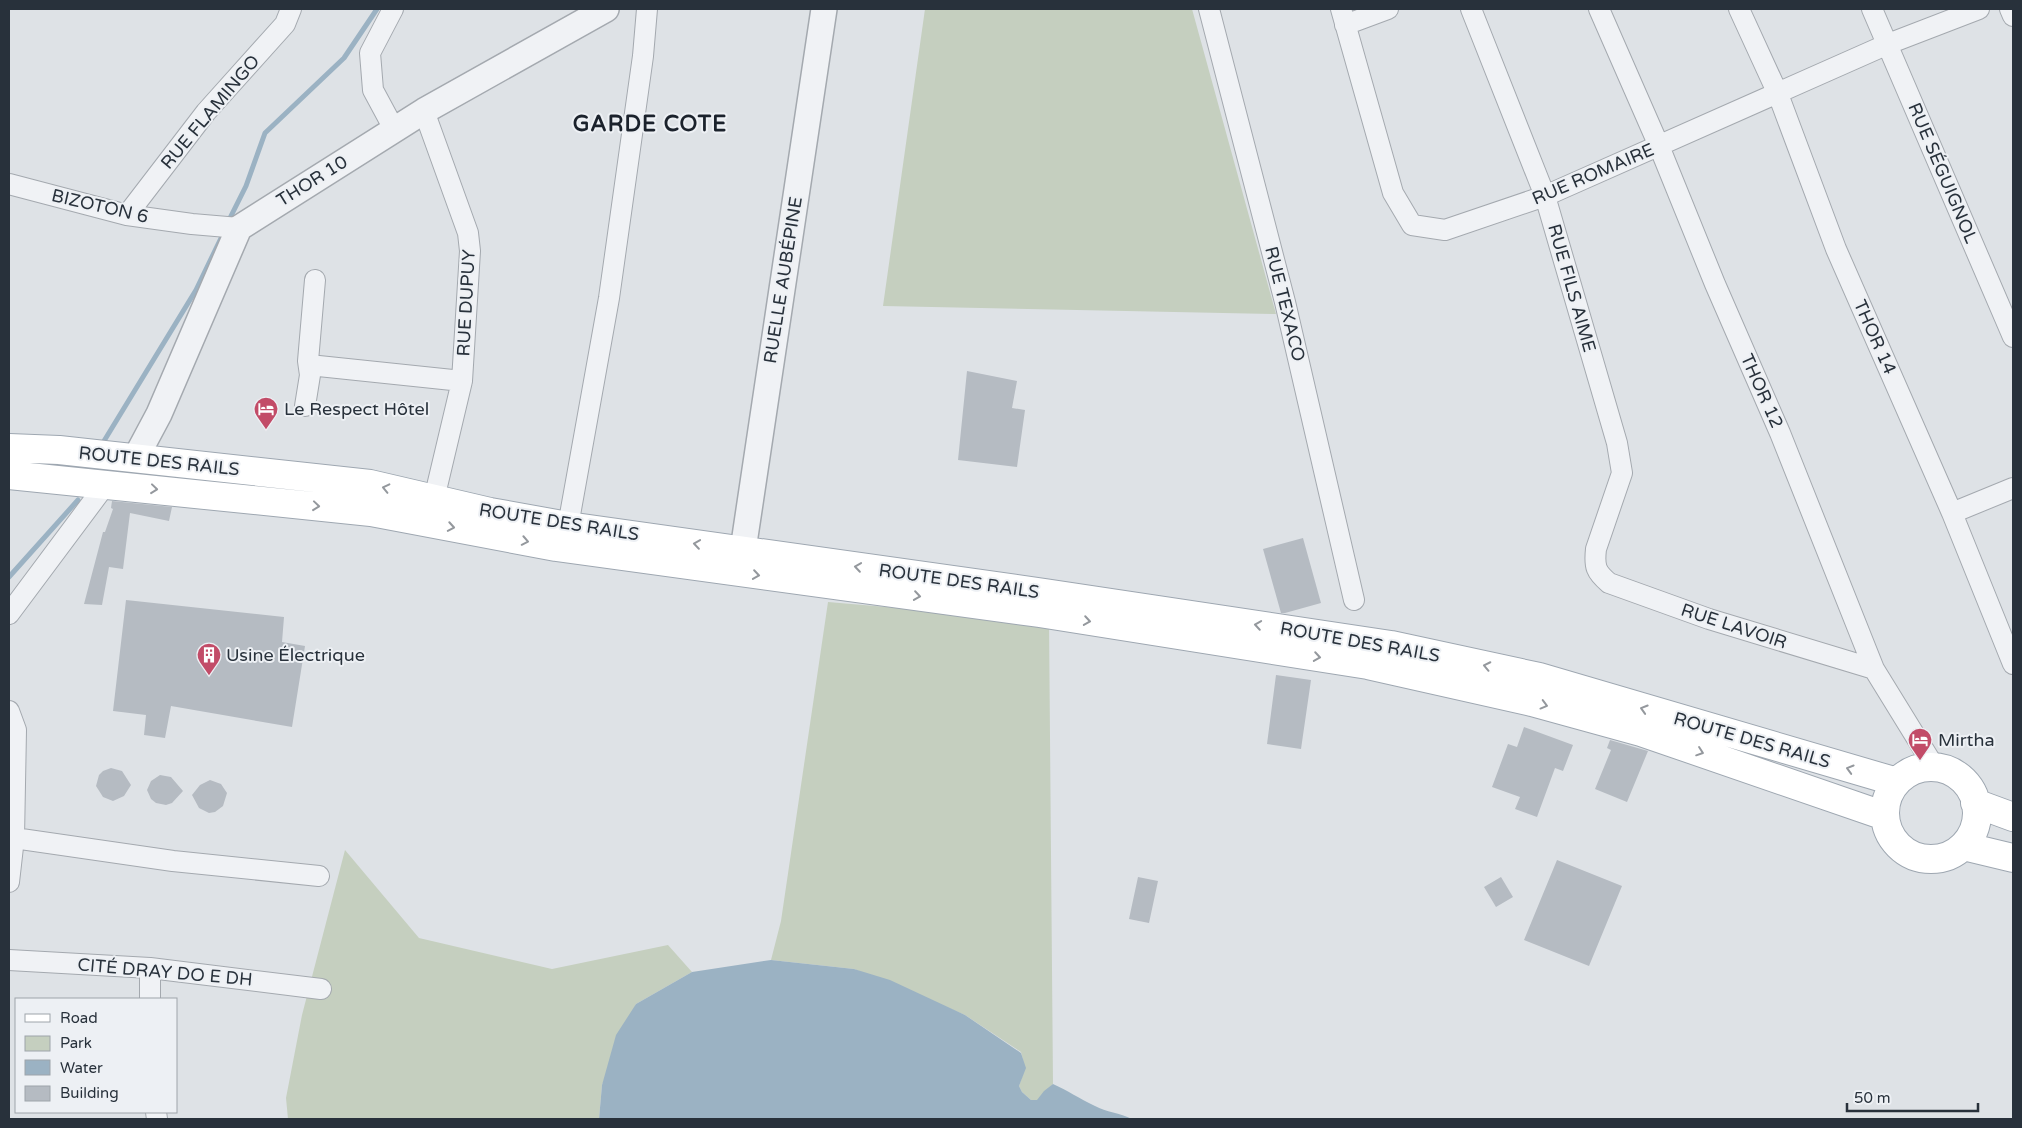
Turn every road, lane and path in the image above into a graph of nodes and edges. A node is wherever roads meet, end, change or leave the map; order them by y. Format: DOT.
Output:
graph roads {
  1 [pos="291,9"];
  2 [pos="393,9"];
  3 [pos="606,9"];
  4 [pos="647,9"];
  5 [pos="824,9"];
  6 [pos="1208,9"];
  7 [pos="1388,9"];
  8 [pos="1471,9"];
  9 [pos="1599,9"];
  10 [pos="1739,9"];
  11 [pos="1872,9"];
  12 [pos="1979,9"];
  13 [pos="2010,9"];
  14 [pos="2013,16"];
  15 [pos="1343,17"];
  16 [pos="1888,44"];
  17 [pos="1778,94"];
  18 [pos="424,111"];
  19 [pos="394,129"];
  20 [pos="1659,146"];
  21 [pos="9,184"];
  22 [pos="1545,196"];
  23 [pos="127,215"];
  24 [pos="239,228"];
  25 [pos="315,280"];
  26 [pos="2013,337"];
  27 [pos="309,365"];
  28 [pos="462,381"];
  29 [pos="305,406"];
  30 [pos="9,448"];
  31 [pos="127,458"];
  32 [pos="9,475"];
  33 [pos="106,484"];
  34 [pos="2013,488"];
  35 [pos="434,499"];
  36 [pos="1952,513"];
  37 [pos="568,526"];
  38 [pos="743,550"];
  39 [pos="1598,573"];
  40 [pos="1354,600"];
  41 [pos="9,614"];
  42 [pos="2013,664"];
  43 [pos="1874,669"];
  44 [pos="9,711"];
  45 [pos="1935,768"];
  46 [pos="1897,782"];
  47 [pos="1975,803"];
  48 [pos="1885,816"];
  49 [pos="2013,816"];
  50 [pos="14,838"];
  51 [pos="1963,846"];
  52 [pos="2013,858"];
  53 [pos="319,876"];
  54 [pos="9,882"];
  55 [pos="9,960"];
  56 [pos="150,968"];
  57 [pos="321,990"];
  58 [pos="150,998"];
  1 -- 23 [label="street, RUE FLAMINGO"];
  2 -- 19 [label="street"];
  3 -- 18 [label="street, THOR 10"];
  4 -- 37 [label="street"];
  5 -- 38 [label="street, RUELLE AUBÉPINE"];
  6 -- 40 [label="street, RUE TEXACO"];
  7 -- 15 [label="street"];
  8 -- 22 [label="street, RUE FILS AIME"];
  9 -- 20 [label="street, THOR 12"];
  10 -- 17 [label="street, THOR 14"];
  11 -- 16 [label="street, RUE SÉGUIGNOL"];
  12 -- 16 [label="street, RUE ROMAIRE"];
  13 -- 14 [label="street"];
  15 -- 22 [label="street, RUE ROMAIRE"];
  16 -- 17 [label="street, RUE ROMAIRE"];
  16 -- 26 [label="street, RUE SÉGUIGNOL"];
  17 -- 20 [label="street, RUE ROMAIRE"];
  17 -- 36 [label="street, THOR 14"];
  18 -- 19 [label="street, THOR 10"];
  18 -- 28 [label="street, RUE DUPUY"];
  19 -- 24 [label="street, THOR 10"];
  20 -- 22 [label="street, RUE ROMAIRE"];
  20 -- 43 [label="street, THOR 12"];
  21 -- 23 [label="street, BIZOTON 6"];
  22 -- 39 [label="street, RUE FILS AIME"];
  23 -- 24 [label="street, BIZOTON 6"];
  24 -- 31 [label="street"];
  25 -- 27 [label="street"];
  27 -- 28 [label="street"];
  27 -- 29 [label="street"];
  28 -- 35 [label="street, RUE DUPUY"];
  30 -- 31 [label="main road, ROUTE DES RAILS"];
  35 -- 31 [label="main road, ROUTE DES RAILS, one-way"];
  32 -- 33 [label="main road, ROUTE DES RAILS"];
  33 -- 41 [label="street"];
  33 -- 48 [label="main road, ROUTE DES RAILS, one-way"];
  34 -- 36 [label="street"];
  35 -- 37 [label="main road, ROUTE DES RAILS"];
  36 -- 42 [label="street, THOR 14"];
  38 -- 37 [label="main road, ROUTE DES RAILS, one-way"];
  46 -- 38 [label="main road, ROUTE DES RAILS, one-way"];
  39 -- 43 [label="street, RUE LAVOIR"];
  43 -- 45 [label="street, THOR 12"];
  44 -- 50 [label="street"];
  45 -- 46 [label="main road"];
  45 -- 47 [label="main road"];
  46 -- 48 [label="main road"];
  47 -- 49 [label="main road"];
  47 -- 51 [label="main road"];
  48 -- 51 [label="main road"];
  50 -- 53 [label="street"];
  50 -- 54 [label="street"];
  51 -- 52 [label="main road"];
  55 -- 56 [label="street, CITÉ DRAY DO E DH"];
  56 -- 57 [label="street, CITÉ DRAY DO E DH"];
  56 -- 58 [label="street"];
}
